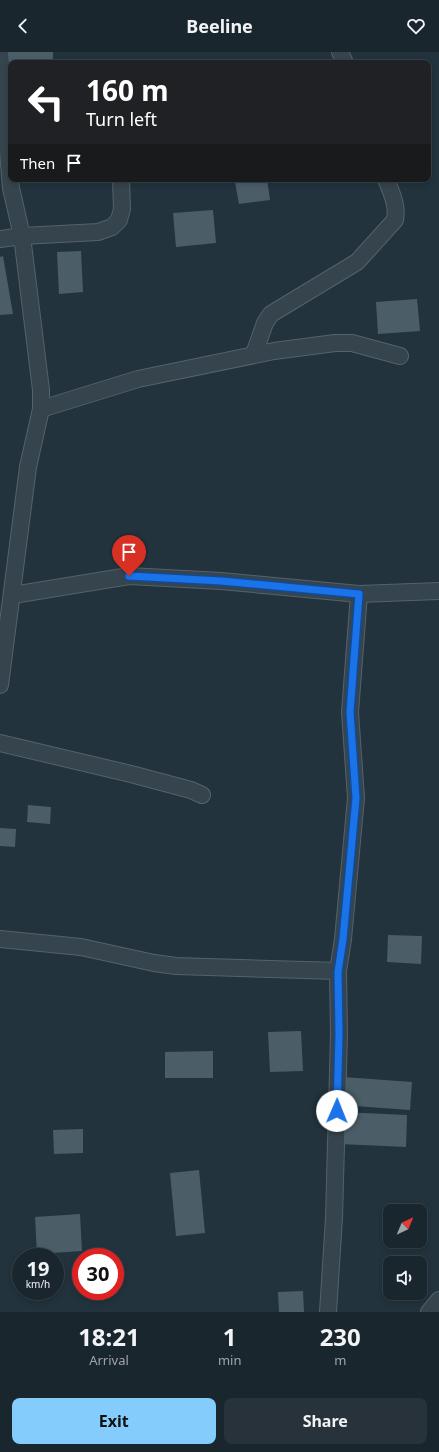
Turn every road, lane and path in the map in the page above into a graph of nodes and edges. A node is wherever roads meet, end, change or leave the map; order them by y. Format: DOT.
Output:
graph roads {
  1 [pos="0,52"];
  2 [pos="8,151"];
  3 [pos="11,182"];
  4 [pos="121,182"];
  5 [pos="387,182"];
  6 [pos="22,236"];
  7 [pos="0,239"];
  8 [pos="254,354"];
  9 [pos="400,356"];
  10 [pos="41,409"];
  11 [pos="439,591"];
  12 [pos="359,594"];
  13 [pos="13,595"];
  14 [pos="0,685"];
  15 [pos="0,743"];
  16 [pos="202,795"];
  17 [pos="0,939"];
  18 [pos="338,972"];
  19 [pos="439,1300"];
  20 [pos="328,1312"];
  21 [pos="429,1312"];
  1 -- 2 [label="street"];
  3 -- 6 [label="street"];
  4 -- 6 [label="street"];
  5 -- 8 [label="street"];
  6 -- 7 [label="street"];
  6 -- 10 [label="street"];
  8 -- 9 [label="street"];
  8 -- 10 [label="street"];
  10 -- 13 [label="street"];
  11 -- 12 [label="street"];
  12 -- 13 [label="street"];
  12 -- 18 [label="street"];
  13 -- 14 [label="street"];
  15 -- 16 [label="street"];
  17 -- 18 [label="street"];
  18 -- 20 [label="street"];
  19 -- 21 [label="street"];
}
